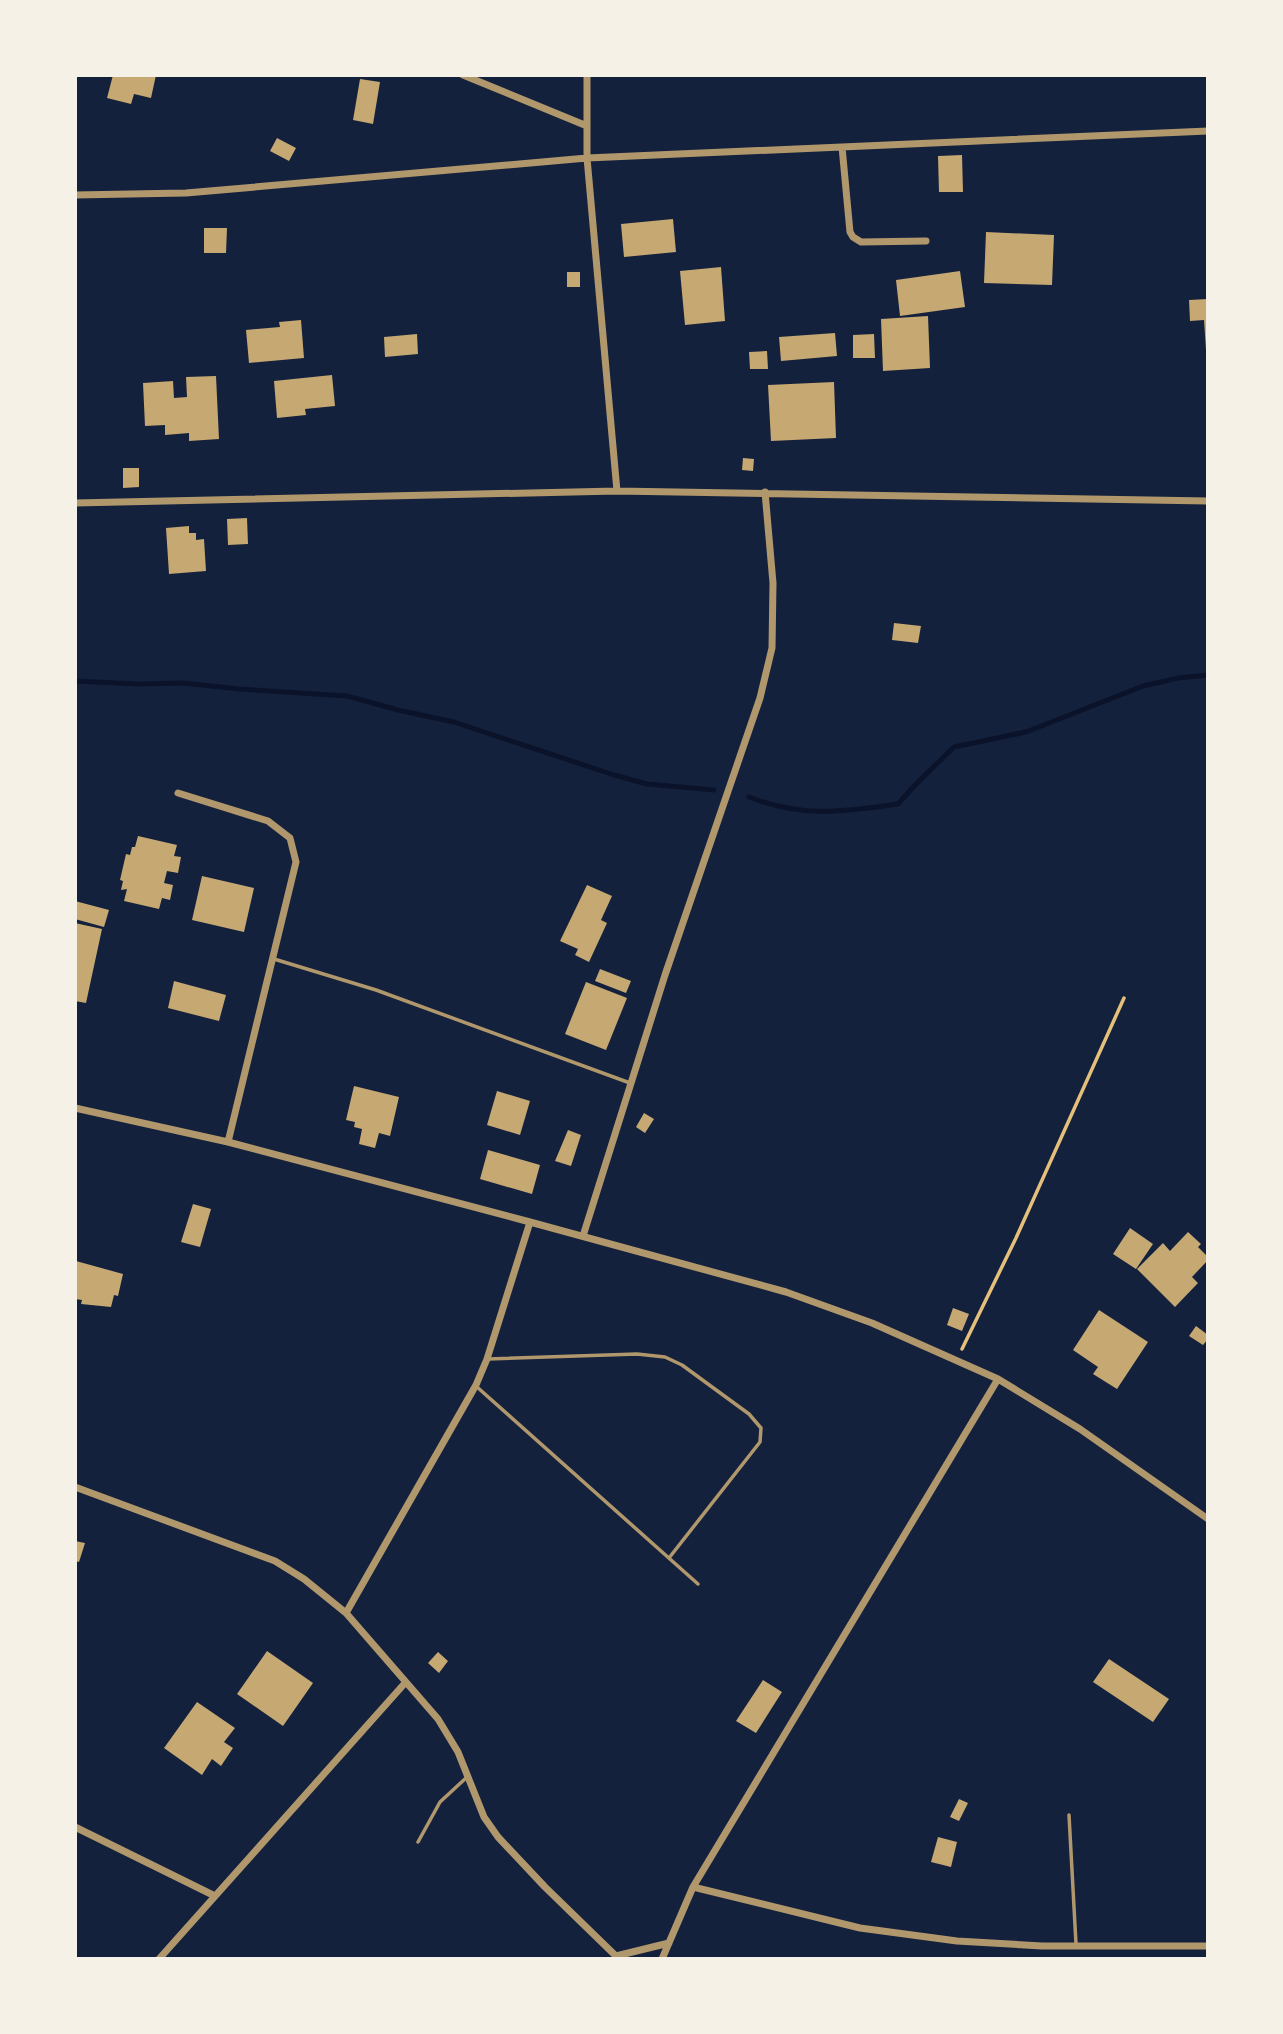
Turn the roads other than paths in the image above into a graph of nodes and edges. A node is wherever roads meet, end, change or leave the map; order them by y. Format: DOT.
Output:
graph roads {
  1 [pos="463,75"];
  2 [pos="587,75"];
  3 [pos="587,126"];
  4 [pos="1208,131"];
  5 [pos="842,147"];
  6 [pos="587,158"];
  7 [pos="75,195"];
  8 [pos="926,241"];
  9 [pos="617,491"];
  10 [pos="765,492"];
  11 [pos="1208,501"];
  12 [pos="75,503"];
  13 [pos="178,793"];
  14 [pos="272,959"];
  15 [pos="631,1083"];
  16 [pos="75,1108"];
  17 [pos="228,1142"];
  18 [pos="530,1222"];
  19 [pos="583,1236"];
  20 [pos="487,1359"];
  21 [pos="998,1379"];
  22 [pos="476,1385"];
  23 [pos="75,1487"];
  24 [pos="1208,1519"];
  25 [pos="669,1558"];
  26 [pos="698,1584"];
  27 [pos="346,1613"];
  28 [pos="405,1683"];
  29 [pos="467,1776"];
  30 [pos="1069,1815"];
  31 [pos="75,1827"];
  32 [pos="418,1842"];
  33 [pos="693,1887"];
  34 [pos="215,1896"];
  35 [pos="669,1943"];
  36 [pos="1076,1946"];
  37 [pos="1208,1946"];
  38 [pos="617,1957"];
  39 [pos="159,1959"];
  40 [pos="662,1959"];
  1 -- 3 [label="street"];
  2 -- 3 [label="street"];
  3 -- 6 [label="street"];
  4 -- 5 [label="street"];
  5 -- 6 [label="street"];
  5 -- 8 [label="street"];
  6 -- 7 [label="street"];
  6 -- 9 [label="street"];
  9 -- 10 [label="street"];
  9 -- 12 [label="street"];
  10 -- 11 [label="street"];
  10 -- 15 [label="street"];
  13 -- 14 [label="street"];
  14 -- 15 [label="lane"];
  14 -- 17 [label="street"];
  15 -- 19 [label="street"];
  16 -- 17 [label="street"];
  17 -- 18 [label="street"];
  18 -- 19 [label="street"];
  18 -- 20 [label="street"];
  19 -- 21 [label="street"];
  20 -- 22 [label="street"];
  20 -- 25 [label="lane"];
  21 -- 24 [label="street"];
  21 -- 33 [label="street"];
  22 -- 25 [label="lane"];
  22 -- 27 [label="street"];
  23 -- 27 [label="street"];
  25 -- 26 [label="lane"];
  27 -- 28 [label="street"];
  28 -- 29 [label="street"];
  28 -- 34 [label="street"];
  29 -- 32 [label="lane"];
  29 -- 38 [label="street"];
  30 -- 36 [label="lane"];
  31 -- 34 [label="street"];
  33 -- 35 [label="street"];
  33 -- 36 [label="street"];
  34 -- 39 [label="street"];
  35 -- 38 [label="street"];
  35 -- 40 [label="street"];
  36 -- 37 [label="street"];
}
